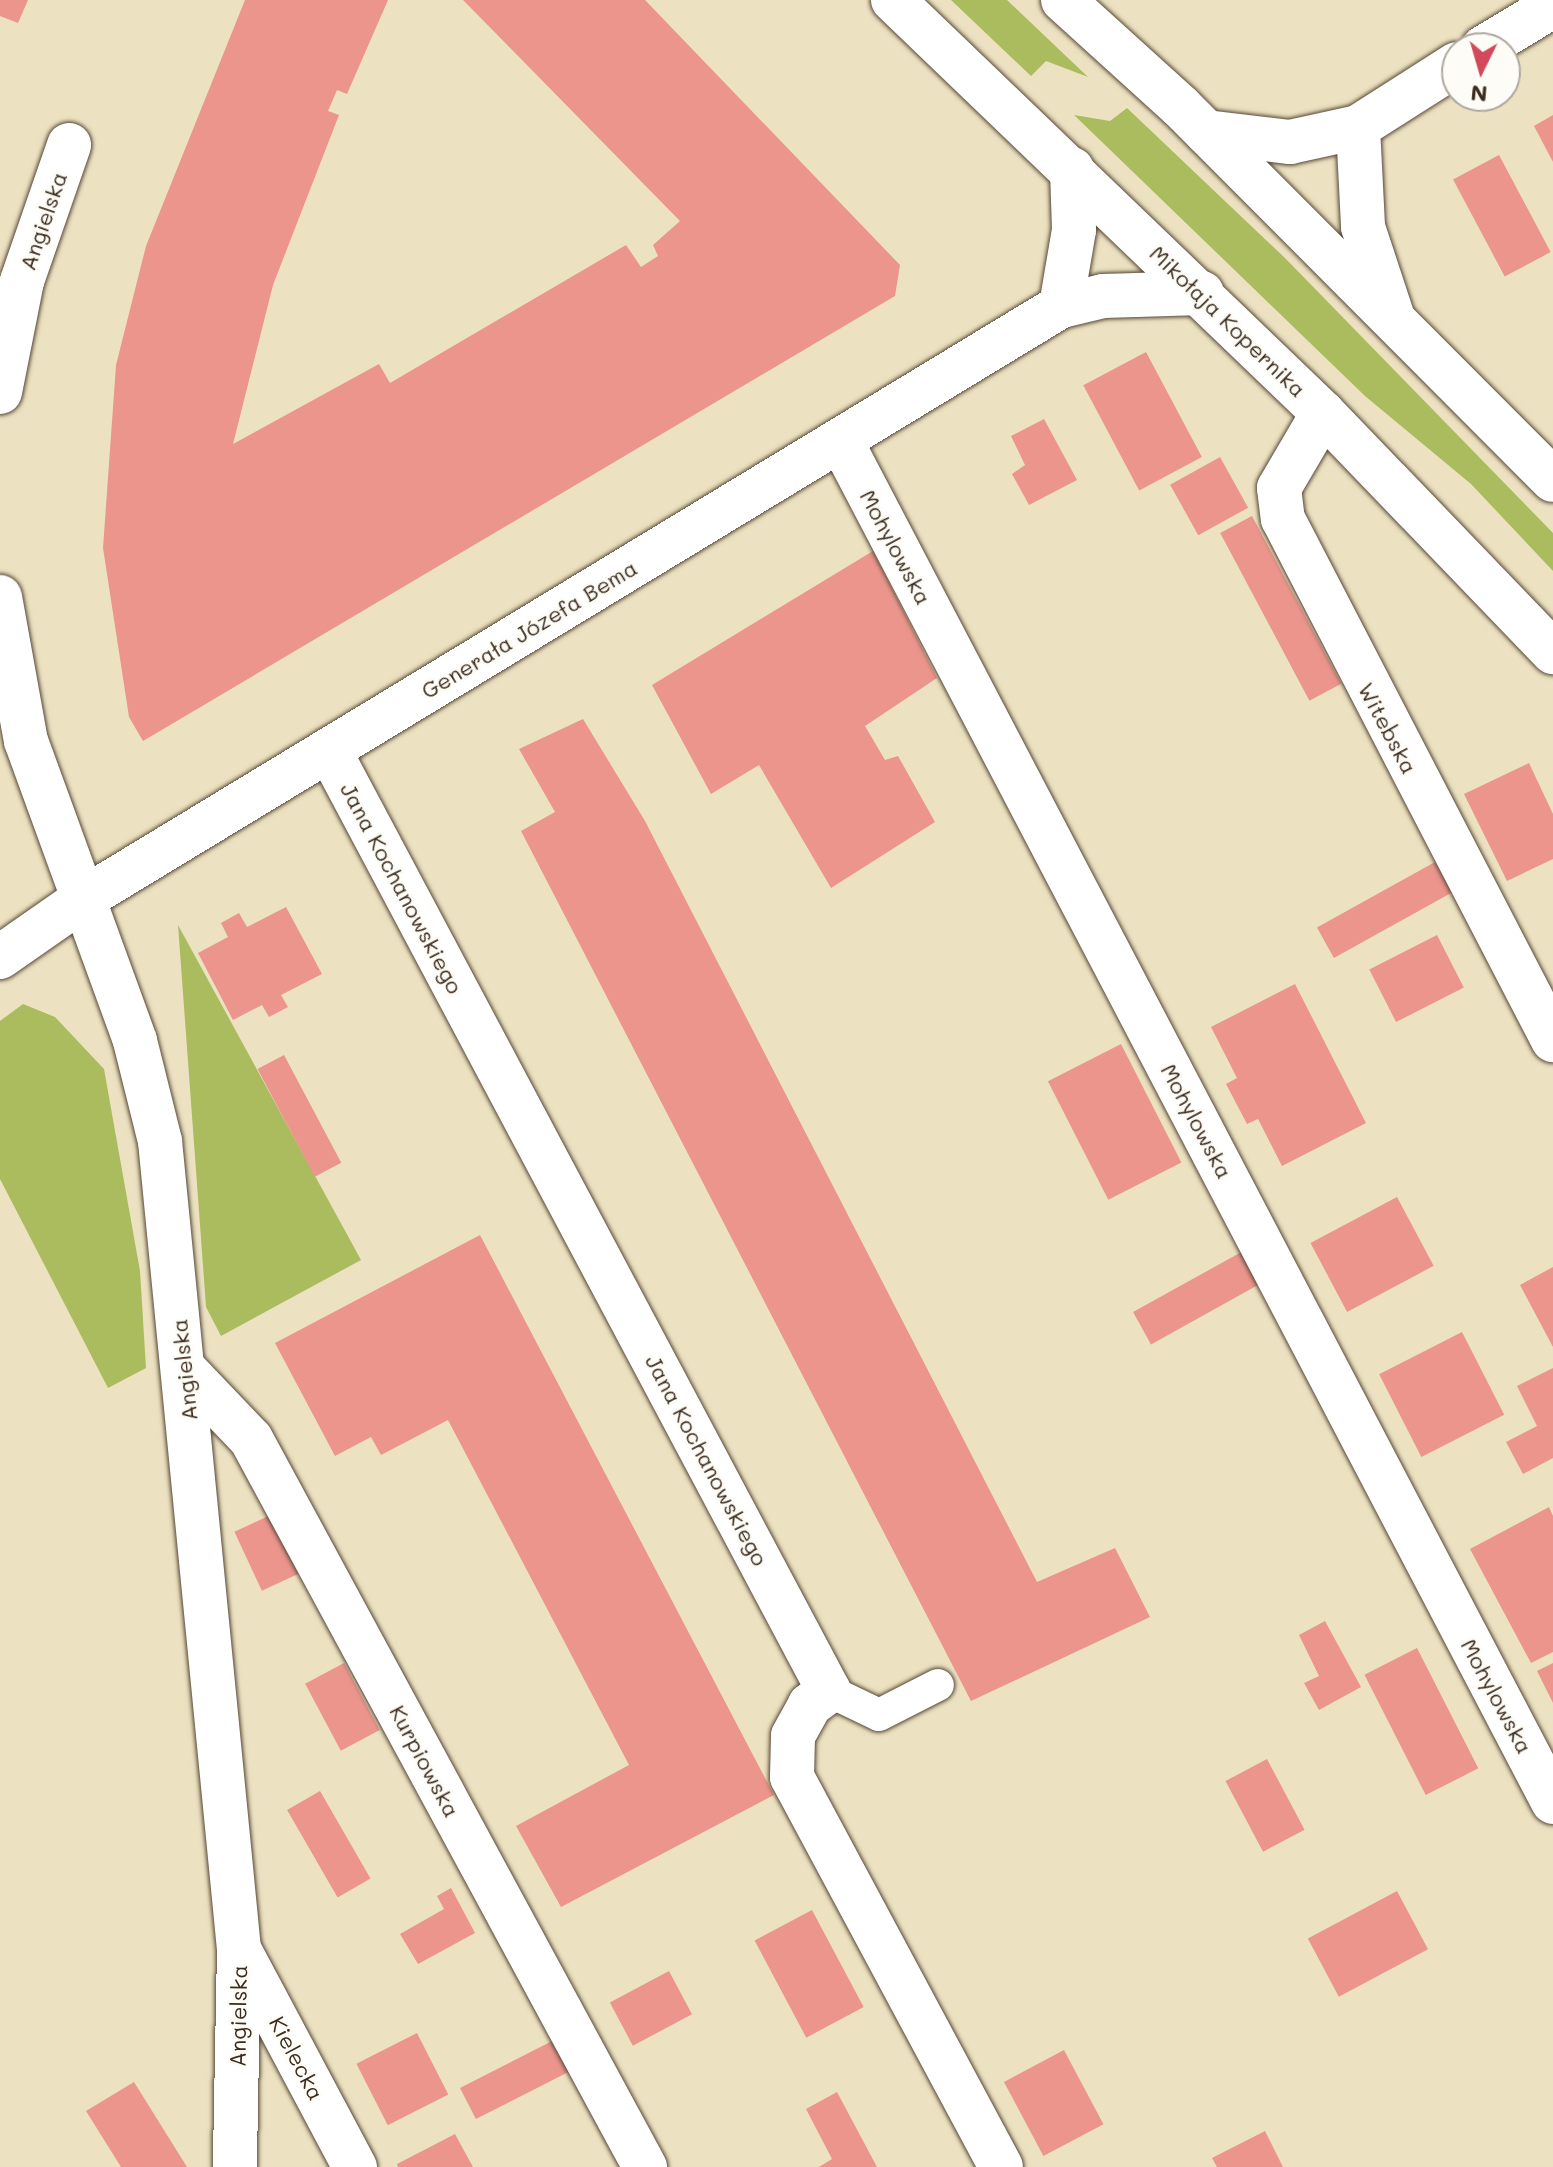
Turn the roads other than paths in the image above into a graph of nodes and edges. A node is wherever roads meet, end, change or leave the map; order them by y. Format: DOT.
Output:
graph roads {
  1 [pos="893,0"];
  2 [pos="1063,0"];
  3 [pos="1553,6"];
  4 [pos="1510,32"];
  5 [pos="1441,74"];
  6 [pos="1358,127"];
  7 [pos="1206,132"];
  8 [pos="69,145"];
  9 [pos="1072,169"];
  10 [pos="1202,293"];
  11 [pos="1061,306"];
  12 [pos="1393,318"];
  13 [pos="0,392"];
  14 [pos="1323,413"];
  15 [pos="841,441"];
  16 [pos="1553,480"];
  17 [pos="2,613"];
  18 [pos="1553,652"];
  19 [pos="329,750"];
  20 [pos="83,899"];
  21 [pos="0,957"];
  22 [pos="1553,1040"];
  23 [pos="184,1369"];
  24 [pos="938,1685"];
  25 [pos="829,1691"];
  26 [pos="1553,1802"];
  27 [pos="239,1949"];
  28 [pos="235,2167"];
  29 [pos="355,2167"];
  30 [pos="645,2167"];
  31 [pos="1001,2167"];
  1 -- 9 [label="street, Mikołaja Kopernika"];
  2 -- 7 [label="street"];
  3 -- 4 [label="street"];
  5 -- 6 [label="street"];
  6 -- 7 [label="street"];
  6 -- 12 [label="street"];
  7 -- 12 [label="street"];
  8 -- 13 [label="street, Angielska"];
  9 -- 10 [label="street, Mikołaja Kopernika"];
  9 -- 11 [label="street"];
  10 -- 11 [label="street, Generała Józefa Bema"];
  10 -- 14 [label="street, Mikołaja Kopernika"];
  11 -- 15 [label="street, Generała Józefa Bema"];
  12 -- 16 [label="street"];
  14 -- 18 [label="street, Mikołaja Kopernika"];
  14 -- 22 [label="street, Witebska"];
  15 -- 19 [label="street, Generała Józefa Bema"];
  15 -- 26 [label="street, Mohylowska"];
  17 -- 20 [label="street, Angielska"];
  19 -- 20 [label="street, Generała Józefa Bema"];
  19 -- 25 [label="street, Jana Kochanowskiego"];
  20 -- 21 [label="street, Generała Józefa Bema"];
  20 -- 23 [label="street, Angielska"];
  23 -- 27 [label="street, Angielska"];
  23 -- 30 [label="street, Kurpiowska"];
  24 -- 25 [label="lane"];
  25 -- 31 [label="street"];
  27 -- 28 [label="street, Angielska"];
  27 -- 29 [label="street, Kielecka"];
}
